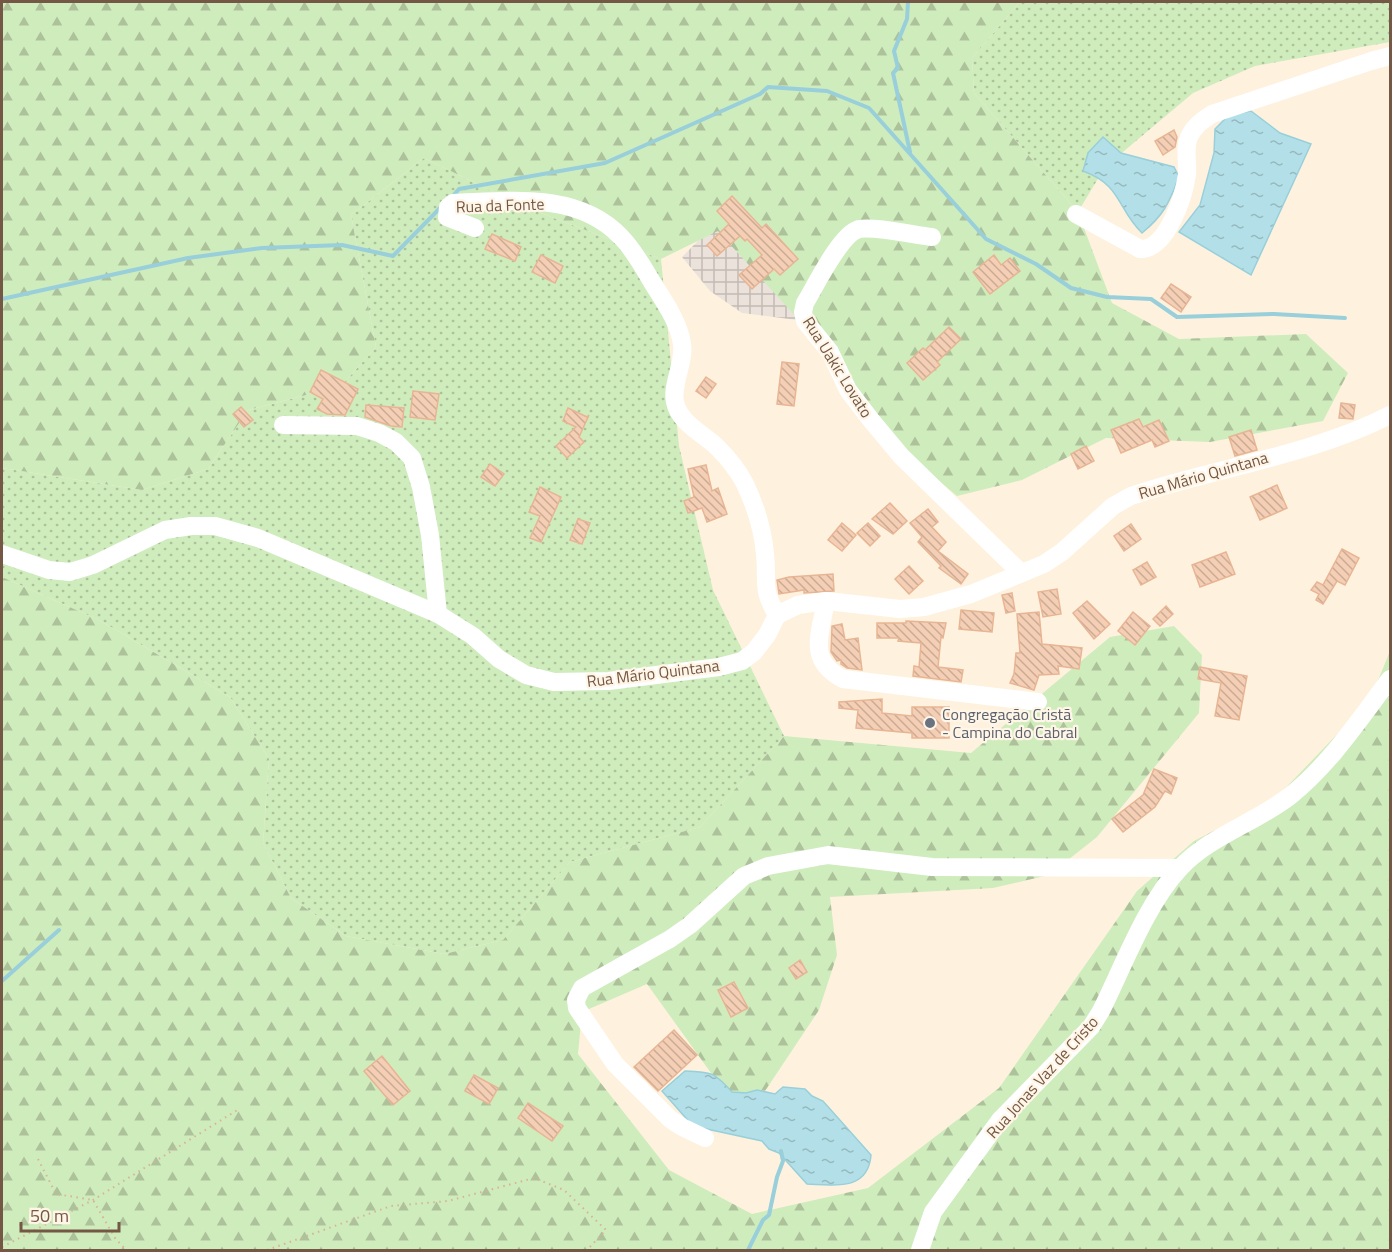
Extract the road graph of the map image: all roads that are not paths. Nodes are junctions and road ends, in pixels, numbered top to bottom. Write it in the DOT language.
graph roads {
  1 [pos="1390,56"];
  2 [pos="1076,214"];
  3 [pos="475,228"];
  4 [pos="932,237"];
  5 [pos="1390,415"];
  6 [pos="283,425"];
  7 [pos="2,554"];
  8 [pos="1021,573"];
  9 [pos="825,601"];
  10 [pos="438,614"];
  11 [pos="777,615"];
  12 [pos="1390,680"];
  13 [pos="1038,702"];
  14 [pos="1179,868"];
  15 [pos="705,1138"];
  16 [pos="920,1251"];
  1 -- 2 [label="street"];
  3 -- 11 [label="street, Rua da Fonte"];
  4 -- 8 [label="street, Rua Uakic Lovato"];
  5 -- 8 [label="street, Rua Mário Quintana"];
  6 -- 10 [label="street"];
  7 -- 10 [label="street, Rua Mário Quintana"];
  8 -- 9 [label="street, Rua Mário Quintana"];
  9 -- 11 [label="street, Rua Mário Quintana"];
  9 -- 13 [label="street"];
  10 -- 11 [label="street, Rua Mário Quintana"];
  12 -- 14 [label="street, Rua Jonas Vaz de Cristo"];
  14 -- 15 [label="street"];
  14 -- 16 [label="street, Rua Jonas Vaz de Cristo"];
}
